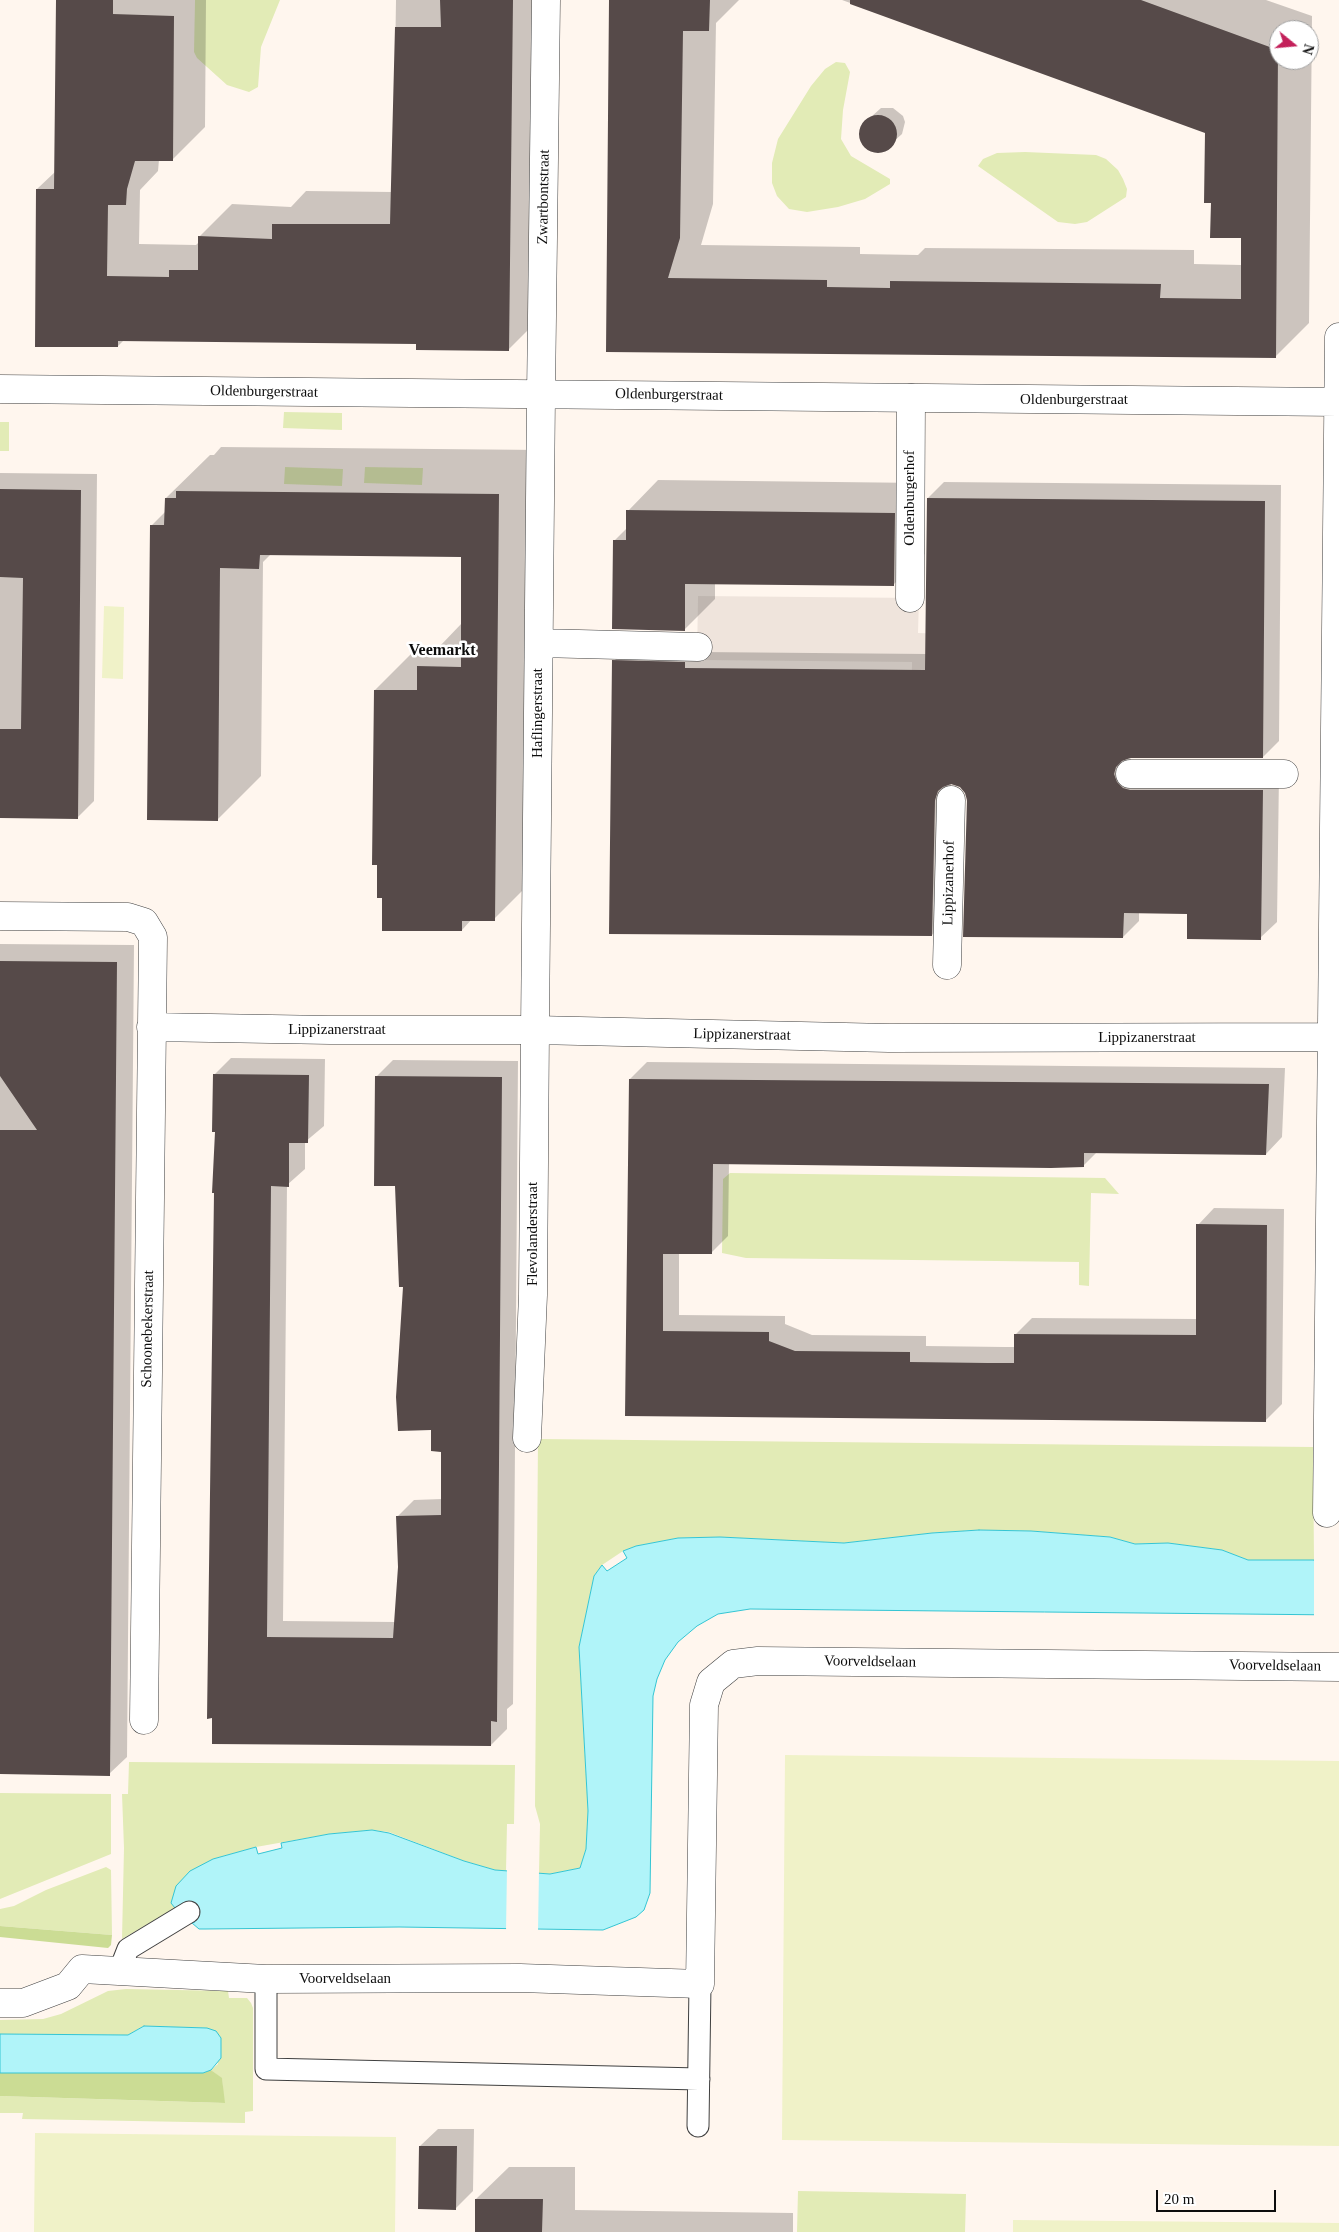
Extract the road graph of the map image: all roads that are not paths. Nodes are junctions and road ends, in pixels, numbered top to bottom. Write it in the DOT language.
graph roads {
  1 [pos="546,0"];
  2 [pos="1339,337"];
  3 [pos="0,389"];
  4 [pos="541,395"];
  5 [pos="911,398"];
  6 [pos="1338,402"];
  7 [pos="910,598"];
  8 [pos="539,644"];
  9 [pos="698,647"];
  10 [pos="1130,774"];
  11 [pos="1284,774"];
  12 [pos="951,800"];
  13 [pos="0,916"];
  14 [pos="947,965"];
  15 [pos="151,1027"];
  16 [pos="535,1030"];
  17 [pos="1334,1037"];
  18 [pos="527,1438"];
  19 [pos="1327,1513"];
  20 [pos="1339,1667"];
  21 [pos="144,1720"];
  22 [pos="189,1912"];
  23 [pos="118,1972"];
  24 [pos="266,1979"];
  25 [pos="700,1984"];
  26 [pos="0,2002"];
  27 [pos="699,2079"];
  28 [pos="698,2126"];
  1 -- 4 [label="street, Zwartbontstraat"];
  2 -- 6 [label="street"];
  3 -- 4 [label="street, Oldenburgerstraat"];
  4 -- 5 [label="street, Oldenburgerstraat"];
  4 -- 8 [label="street, Haflingerstraat"];
  5 -- 6 [label="street, Oldenburgerstraat"];
  5 -- 7 [label="street, Oldenburgerhof"];
  6 -- 17 [label="street"];
  8 -- 9 [label="street"];
  8 -- 16 [label="street, Haflingerstraat"];
  10 -- 11 [label="street"];
  12 -- 14 [label="street, Lippizanerhof"];
  13 -- 15 [label="street, Schoonebekerstraat"];
  15 -- 16 [label="street, Lippizanerstraat"];
  15 -- 21 [label="street, Schoonebekerstraat"];
  16 -- 17 [label="street, Lippizanerstraat"];
  16 -- 18 [label="street, Flevolanderstraat"];
  17 -- 19 [label="street"];
  20 -- 25 [label="street, Voorveldselaan"];
  22 -- 23 [label="lane"];
  23 -- 24 [label="street, Voorveldselaan"];
  23 -- 26 [label="street, Voorveldselaan"];
  24 -- 25 [label="street, Voorveldselaan"];
  24 -- 27 [label="lane"];
  25 -- 27 [label="lane, Voorveldselaan"];
  27 -- 28 [label="lane, Voorveldselaan"];
}
